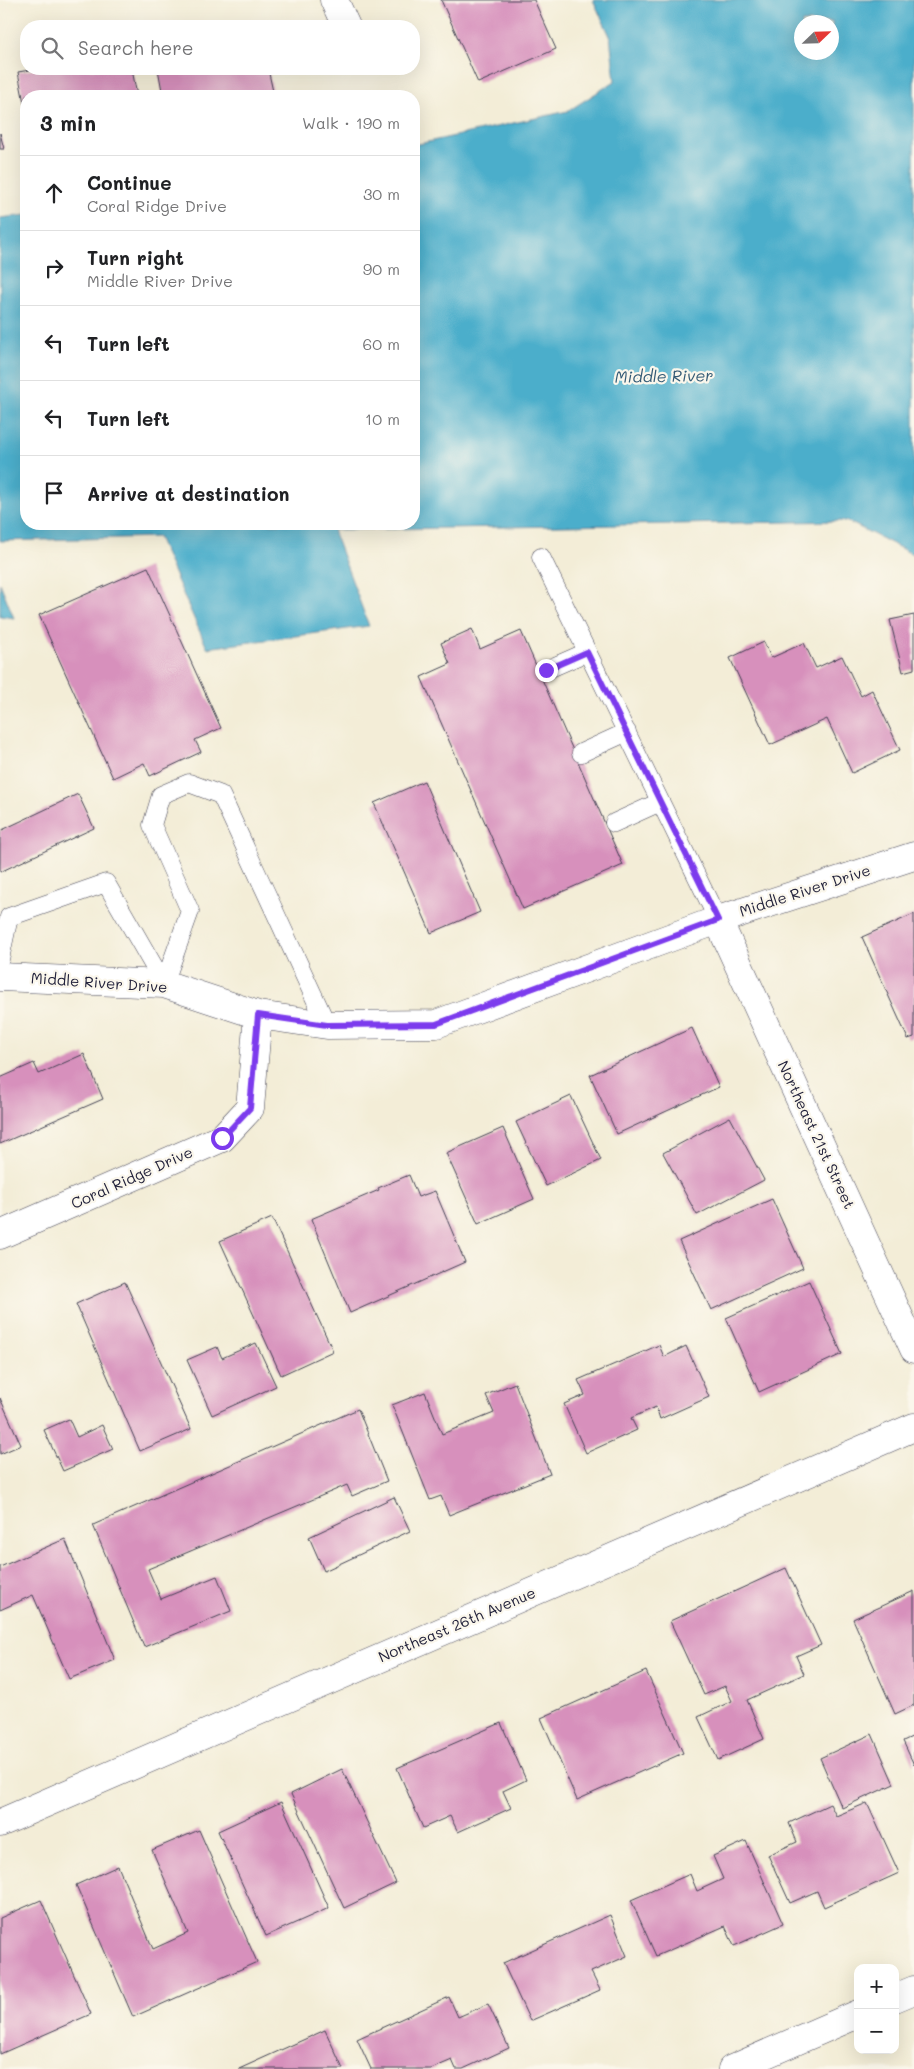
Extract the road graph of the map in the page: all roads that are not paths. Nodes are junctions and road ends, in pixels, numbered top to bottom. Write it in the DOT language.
graph roads {
  1 [pos="334,0"];
  2 [pos="343,20"];
  3 [pos="541,557"];
  4 [pos="587,652"];
  5 [pos="546,670"];
  6 [pos="627,732"];
  7 [pos="581,753"];
  8 [pos="660,802"];
  9 [pos="614,823"];
  10 [pos="914,856"];
  11 [pos="718,920"];
  12 [pos="0,959"];
  13 [pos="0,977"];
  14 [pos="164,984"];
  15 [pos="258,1015"];
  16 [pos="327,1025"];
  17 [pos="0,1235"];
  18 [pos="914,1349"];
  19 [pos="914,1427"];
  20 [pos="0,1823"];
  21 [pos="914,1990"];
  22 [pos="899,1996"];
  23 [pos="854,2016"];
  24 [pos="732,2069"];
  1 -- 2 [label="street"];
  3 -- 4 [label="lane"];
  4 -- 5 [label="lane"];
  4 -- 6 [label="lane"];
  6 -- 7 [label="lane"];
  6 -- 8 [label="lane"];
  8 -- 9 [label="lane"];
  8 -- 11 [label="lane"];
  10 -- 11 [label="street, Middle River Drive"];
  11 -- 16 [label="street, Middle River Drive"];
  11 -- 18 [label="street, Northeast 21st Street"];
  12 -- 14 [label="lane"];
  13 -- 14 [label="street, Middle River Drive"];
  14 -- 15 [label="street, Middle River Drive"];
  14 -- 16 [label="lane"];
  15 -- 16 [label="street, Middle River Drive"];
  15 -- 17 [label="street, Coral Ridge Drive"];
  19 -- 20 [label="street, Northeast 26th Avenue"];
  21 -- 22 [label="street"];
  23 -- 24 [label="street"];
}
